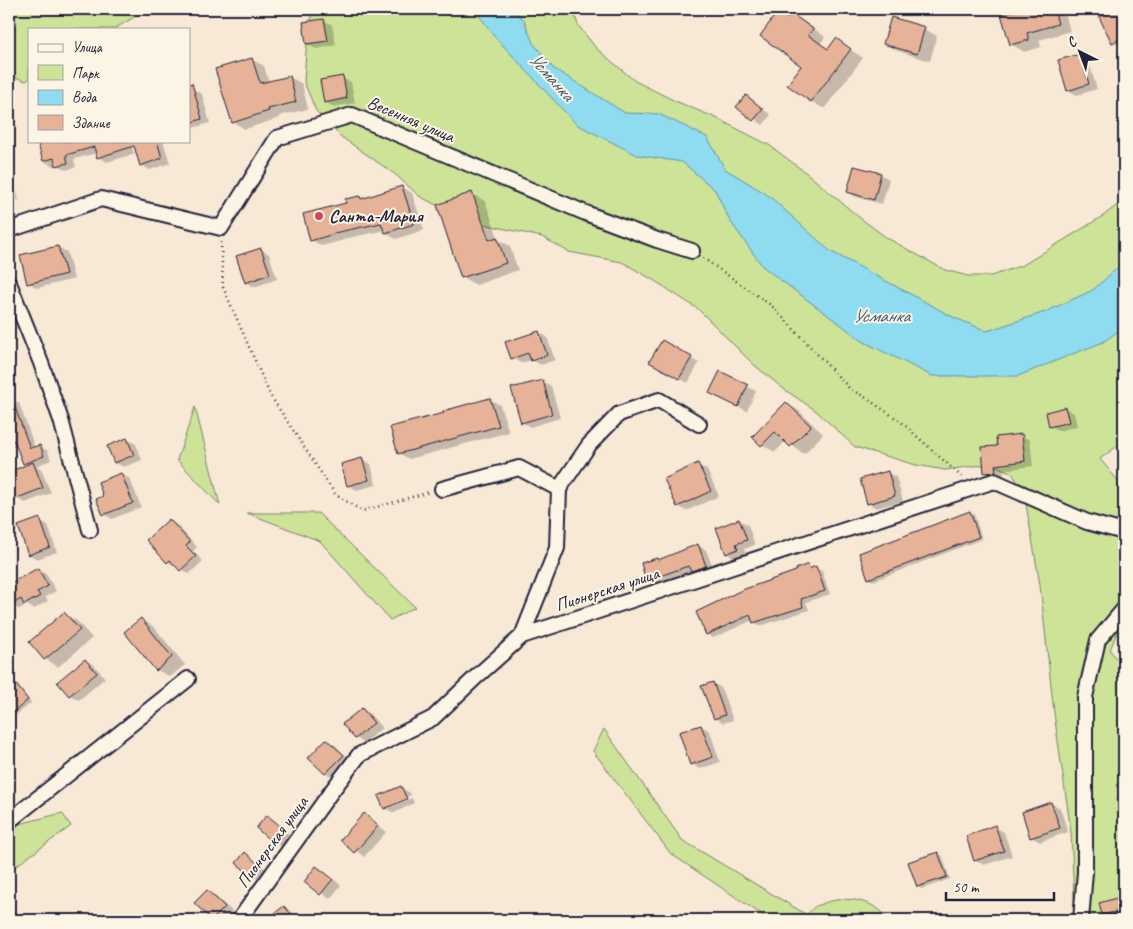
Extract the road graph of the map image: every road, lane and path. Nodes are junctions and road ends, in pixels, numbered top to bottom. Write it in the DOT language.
graph roads {
  1 [pos="221,228"];
  2 [pos="9,230"];
  3 [pos="692,251"];
  4 [pos="9,282"];
  5 [pos="699,424"];
  6 [pos="971,478"];
  7 [pos="442,489"];
  8 [pos="559,489"];
  9 [pos="90,530"];
  10 [pos="1124,532"];
  11 [pos="1124,609"];
  12 [pos="522,636"];
  13 [pos="188,679"];
  14 [pos="9,821"];
  15 [pos="240,920"];
  16 [pos="1081,920"];
  1 -- 2 [label="street"];
  1 -- 3 [label="street, Весенняя улица"];
  1 -- 7 [label="path"];
  3 -- 6 [label="path"];
  4 -- 9 [label="street"];
  5 -- 8 [label="street"];
  7 -- 8 [label="street"];
  8 -- 12 [label="street"];
  10 -- 12 [label="street, Пионерская улица"];
  11 -- 16 [label="street"];
  12 -- 15 [label="street, Пионерская улица"];
  13 -- 14 [label="street"];
}
